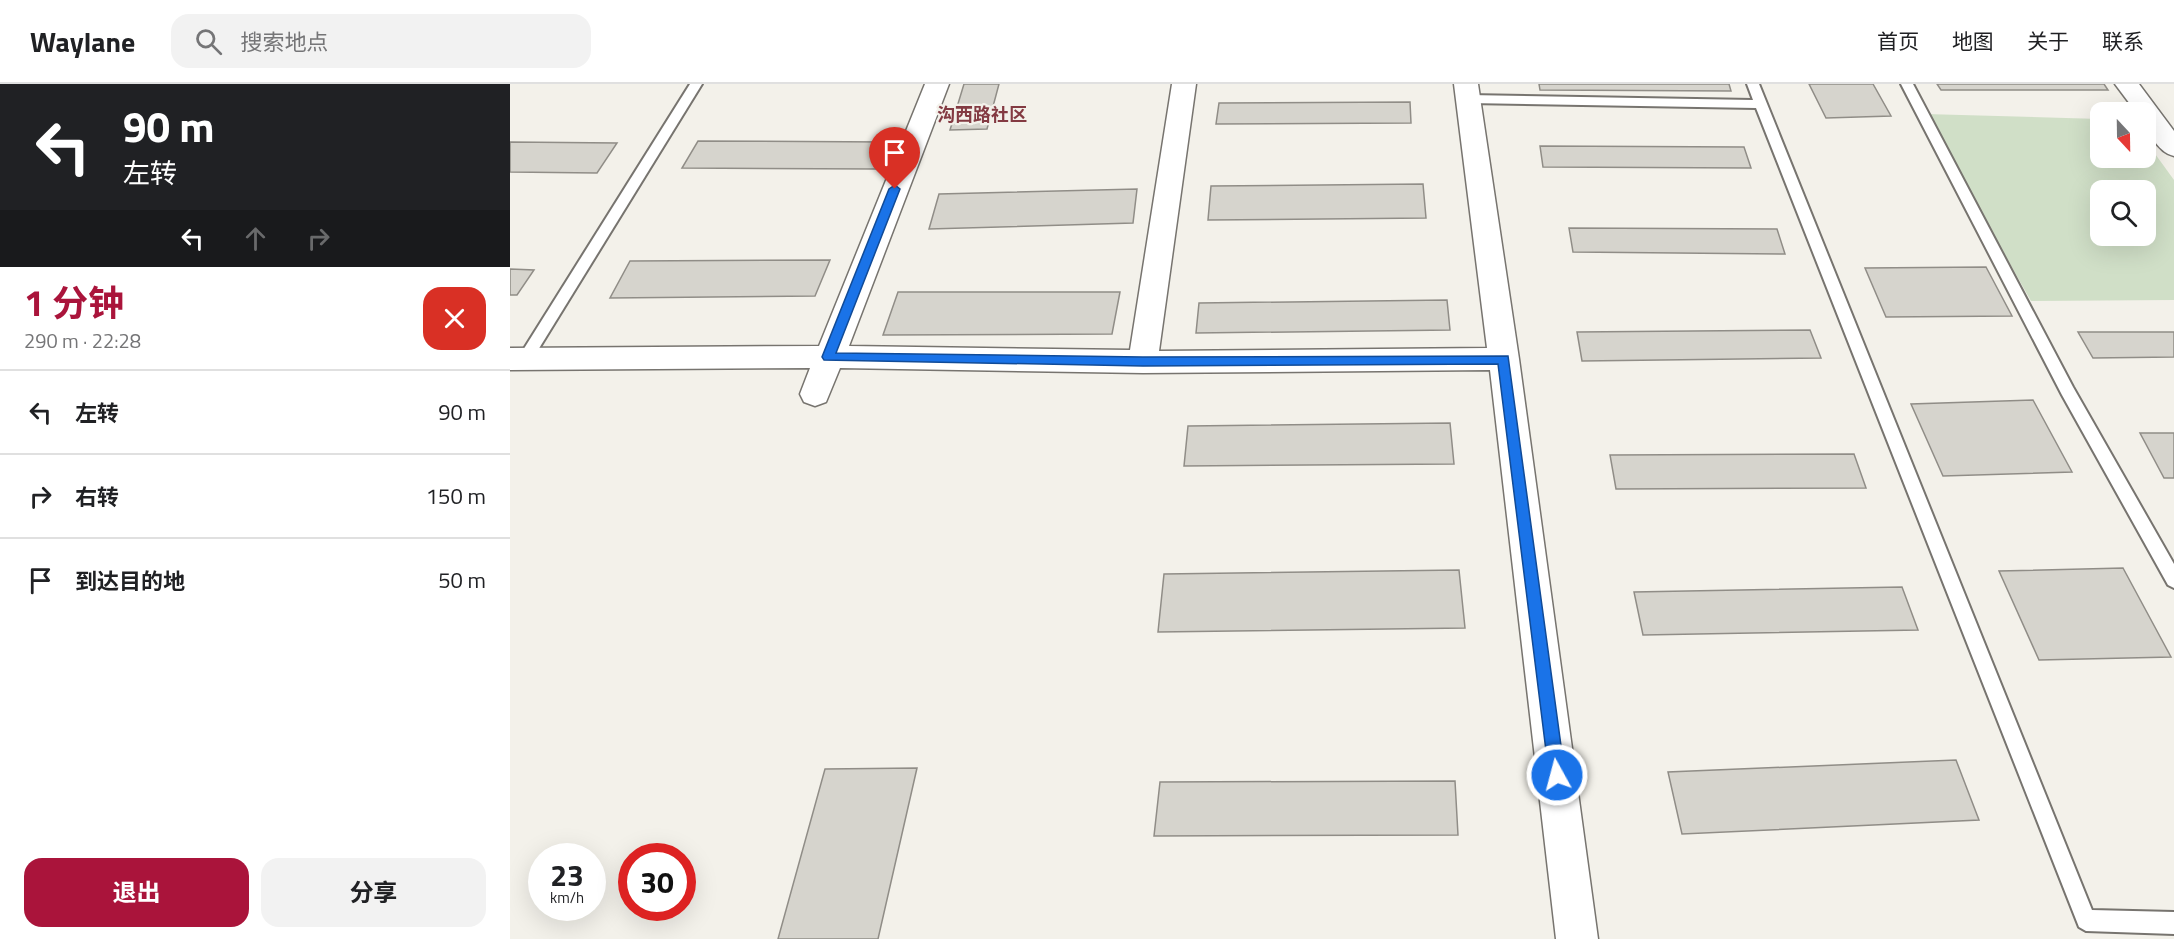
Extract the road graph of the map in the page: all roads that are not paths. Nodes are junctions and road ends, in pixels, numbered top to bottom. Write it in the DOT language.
graph roads {
  1 [pos="696,84"];
  2 [pos="937,84"];
  3 [pos="1184,84"];
  4 [pos="1753,84"];
  5 [pos="1907,84"];
  6 [pos="2127,84"];
  7 [pos="1467,92"];
  8 [pos="1761,104"];
  9 [pos="2174,148"];
  10 [pos="828,357"];
  11 [pos="518,359"];
  12 [pos="1504,359"];
  13 [pos="1143,362"];
  14 [pos="815,394"];
  15 [pos="2174,580"];
  16 [pos="2174,923"];
  17 [pos="1577,939"];
  1 -- 11 [label="lane"];
  2 -- 10 [label="street"];
  3 -- 13 [label="street"];
  4 -- 8 [label="lane"];
  5 -- 15 [label="lane"];
  6 -- 9 [label="street"];
  7 -- 8 [label="lane"];
  7 -- 12 [label="street"];
  8 -- 16 [label="lane"];
  10 -- 11 [label="street"];
  10 -- 13 [label="street"];
  10 -- 14 [label="street"];
  12 -- 13 [label="street"];
  12 -- 17 [label="street"];
}
